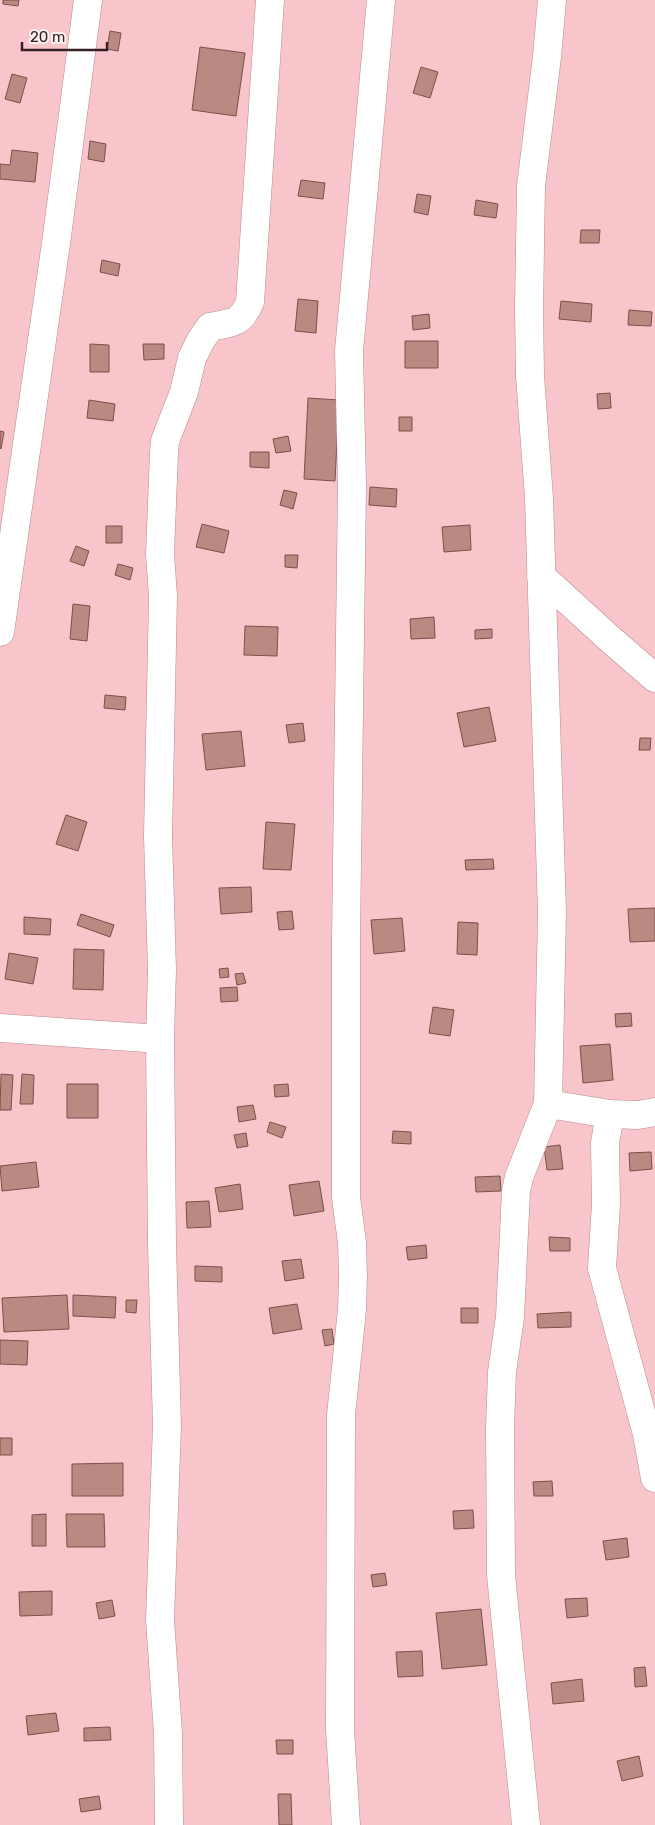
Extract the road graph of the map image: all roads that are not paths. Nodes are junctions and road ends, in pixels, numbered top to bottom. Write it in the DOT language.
graph roads {
  1 [pos="88,0"];
  2 [pos="270,0"];
  3 [pos="381,0"];
  4 [pos="552,0"];
  5 [pos="541,576"];
  6 [pos="0,632"];
  7 [pos="655,678"];
  8 [pos="0,1028"];
  9 [pos="160,1040"];
  10 [pos="548,1104"];
  11 [pos="655,1112"];
  12 [pos="610,1114"];
  13 [pos="655,1478"];
  14 [pos="169,1825"];
  15 [pos="346,1825"];
  16 [pos="526,1825"];
  1 -- 6 [label="street"];
  2 -- 9 [label="street"];
  3 -- 15 [label="street"];
  4 -- 5 [label="street"];
  5 -- 7 [label="street"];
  5 -- 10 [label="street"];
  8 -- 9 [label="street"];
  9 -- 14 [label="street"];
  10 -- 12 [label="street"];
  10 -- 16 [label="street"];
  11 -- 12 [label="street"];
  12 -- 13 [label="street"];
}
